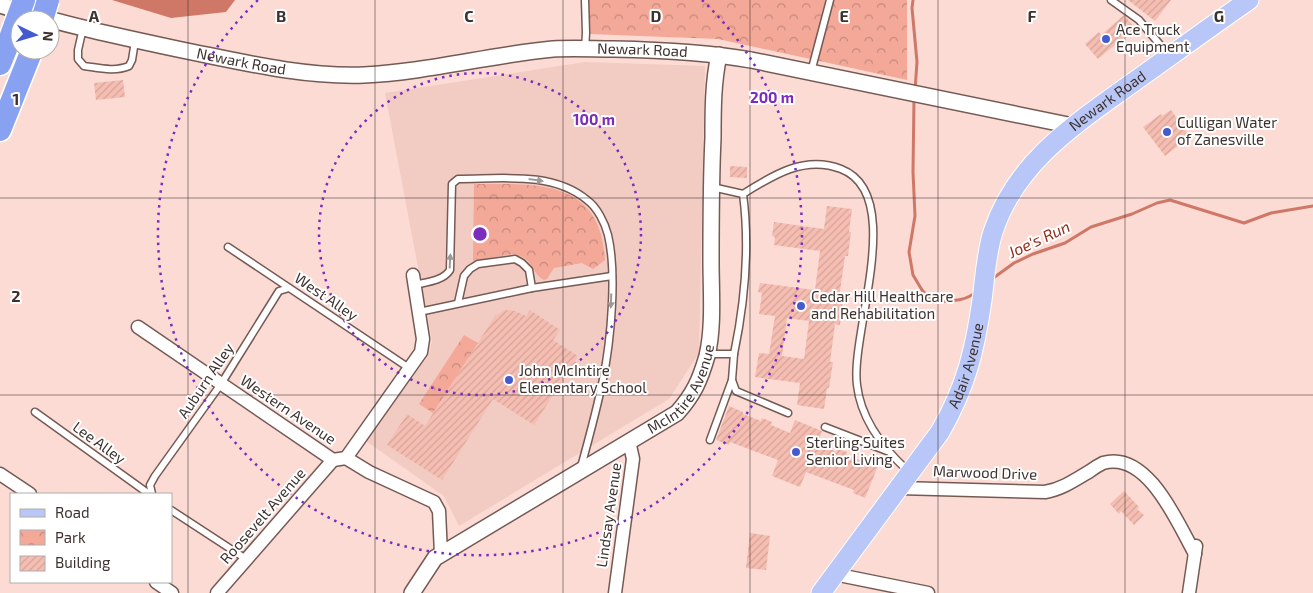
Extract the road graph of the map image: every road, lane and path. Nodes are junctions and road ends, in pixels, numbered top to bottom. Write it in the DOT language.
graph roads {
  1 [pos="24,0"];
  2 [pos="585,0"];
  3 [pos="830,0"];
  4 [pos="1111,0"];
  5 [pos="1248,0"];
  6 [pos="0,5"];
  7 [pos="83,28"];
  8 [pos="136,40"];
  9 [pos="585,49"];
  10 [pos="719,55"];
  11 [pos="1169,56"];
  12 [pos="3,57"];
  13 [pos="28,60"];
  14 [pos="812,72"];
  15 [pos="1074,126"];
  16 [pos="0,130"];
  17 [pos="711,187"];
  18 [pos="743,194"];
  19 [pos="228,247"];
  20 [pos="612,276"];
  21 [pos="414,280"];
  22 [pos="290,288"];
  23 [pos="532,288"];
  24 [pos="458,304"];
  25 [pos="419,312"];
  26 [pos="138,327"];
  27 [pos="707,354"];
  28 [pos="734,354"];
  29 [pos="409,368"];
  30 [pos="732,380"];
  31 [pos="221,384"];
  32 [pos="35,412"];
  33 [pos="788,413"];
  34 [pos="825,427"];
  35 [pos="710,440"];
  36 [pos="629,441"];
  37 [pos="887,451"];
  38 [pos="340,459"];
  39 [pos="580,472"];
  40 [pos="0,474"];
  41 [pos="904,480"];
  42 [pos="28,493"];
  43 [pos="149,493"];
  44 [pos="150,493"];
  45 [pos="172,511"];
  46 [pos="441,554"];
  47 [pos="246,559"];
  48 [pos="834,574"];
  49 [pos="157,583"];
  50 [pos="172,593"];
  51 [pos="217,593"];
  52 [pos="412,593"];
  53 [pos="615,593"];
  54 [pos="821,593"];
  55 [pos="928,593"];
  56 [pos="1189,593"];
  1 -- 12 [label="highway, bridge"];
  2 -- 9 [label="lane"];
  3 -- 14 [label="lane"];
  4 -- 11 [label="lane"];
  5 -- 11 [label="main road, Newark Road"];
  6 -- 7 [label="street, Newark Road"];
  7 -- 8 [label="street, Newark Road"];
  7 -- 8 [label="lane"];
  8 -- 9 [label="street, Newark Road"];
  9 -- 10 [label="street, Newark Road"];
  10 -- 14 [label="street, Newark Road"];
  10 -- 17 [label="street, McIntire Avenue"];
  11 -- 15 [label="main road, Newark Road"];
  13 -- 16 [label="highway"];
  14 -- 15 [label="street, Newark Road"];
  15 -- 41 [label="main road, Adair Avenue"];
  17 -- 18 [label="lane"];
  17 -- 27 [label="street, McIntire Avenue"];
  18 -- 28 [label="lane"];
  18 -- 37 [label="lane"];
  19 -- 22 [label="lane, West Alley"];
  21 -- 20 [label="lane, one-way"];
  20 -- 23 [label="lane"];
  20 -- 39 [label="lane, one-way"];
  21 -- 25 [label="street, Roosevelt Avenue"];
  22 -- 29 [label="lane, West Alley"];
  22 -- 31 [label="lane, Auburn Alley"];
  23 -- 24 [label="lane"];
  23 -- 24 [label="lane"];
  24 -- 25 [label="lane"];
  25 -- 29 [label="street, Roosevelt Avenue"];
  26 -- 31 [label="street, Western Avenue"];
  27 -- 28 [label="lane"];
  27 -- 36 [label="street, McIntire Avenue"];
  28 -- 30 [label="lane"];
  29 -- 38 [label="street, Roosevelt Avenue"];
  30 -- 33 [label="lane"];
  30 -- 35 [label="lane"];
  31 -- 38 [label="street, Western Avenue"];
  31 -- 44 [label="lane, Auburn Alley"];
  32 -- 43 [label="lane, Lee Alley"];
  34 -- 37 [label="lane"];
  36 -- 39 [label="street, McIntire Avenue"];
  36 -- 53 [label="street, Lindsay Avenue"];
  37 -- 41 [label="lane"];
  38 -- 46 [label="street, Western Avenue"];
  38 -- 47 [label="street, Roosevelt Avenue"];
  39 -- 46 [label="street, McIntire Avenue"];
  40 -- 42 [label="street"];
  41 -- 48 [label="main road, Adair Avenue"];
  41 -- 56 [label="street, Marwood Drive"];
  45 -- 47 [label="lane"];
  46 -- 52 [label="street, McIntire Avenue"];
  47 -- 51 [label="street, Roosevelt Avenue"];
  48 -- 54 [label="main road, Adair Avenue"];
  48 -- 55 [label="street"];
  49 -- 50 [label="street"];
}
